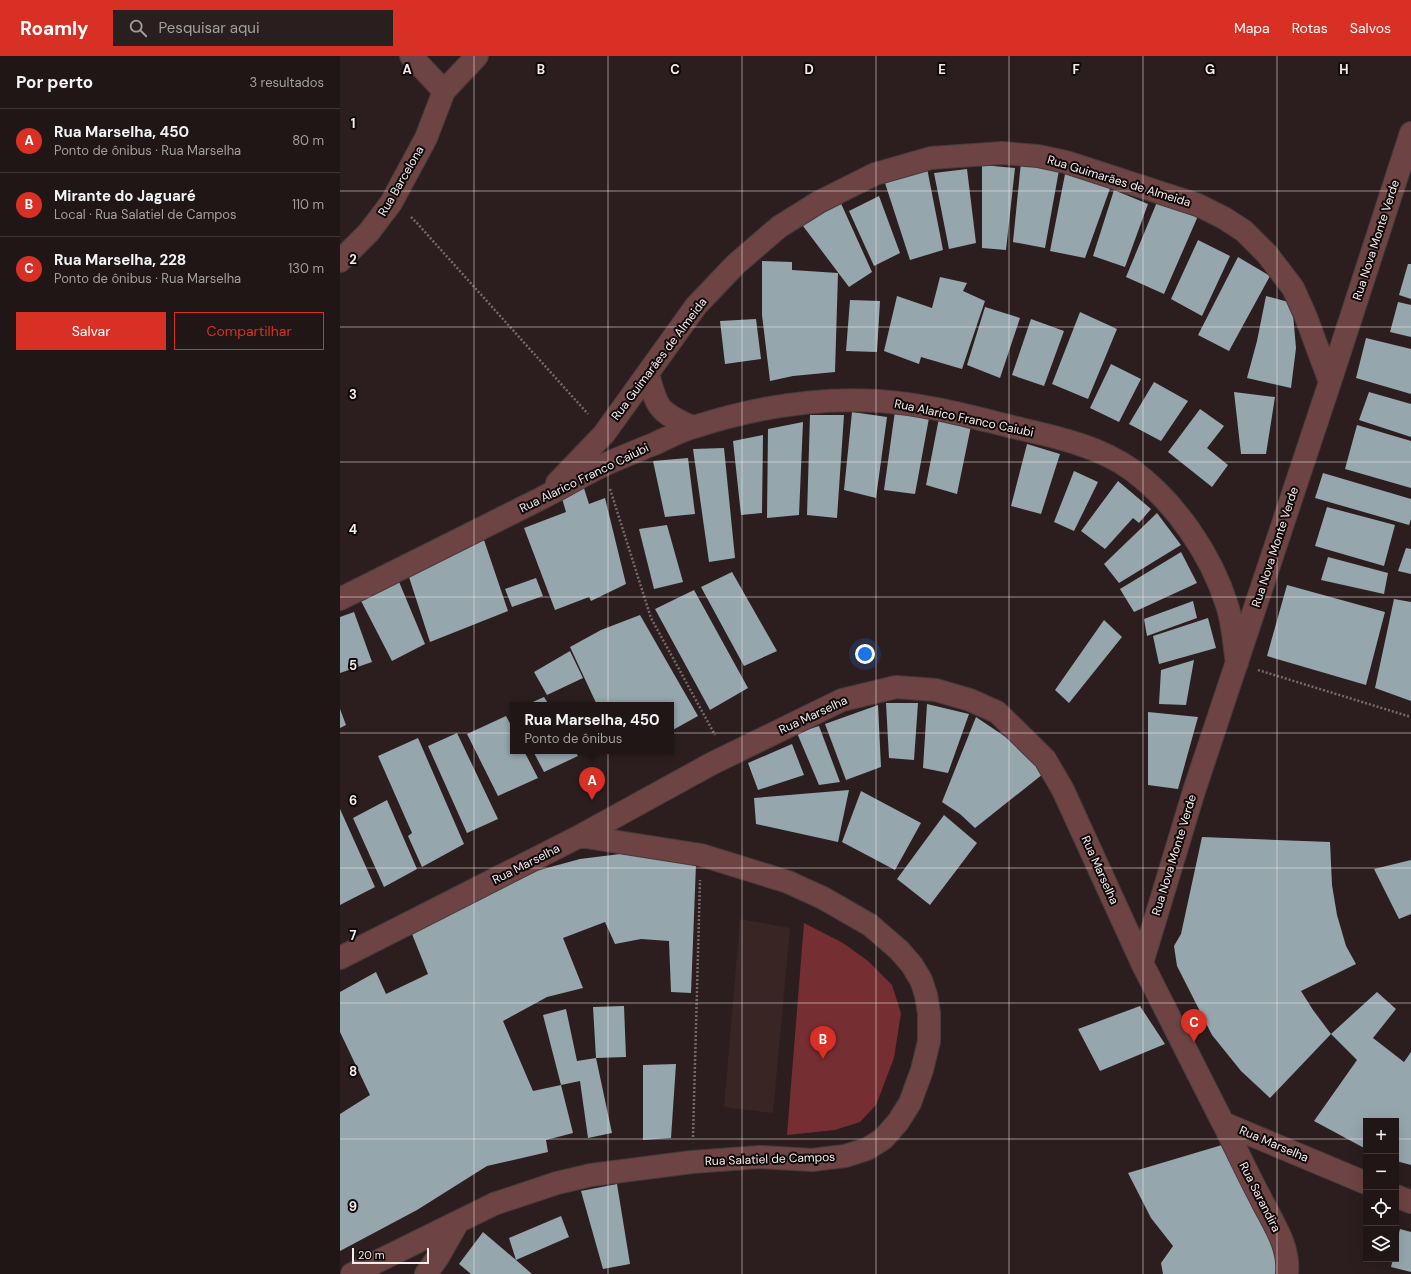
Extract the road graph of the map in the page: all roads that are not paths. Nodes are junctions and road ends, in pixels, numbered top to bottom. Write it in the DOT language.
graph roads {
  1 [pos="411,56"];
  2 [pos="477,56"];
  3 [pos="444,91"];
  4 [pos="1411,133"];
  5 [pos="340,261"];
  6 [pos="648,374"];
  7 [pos="1330,382"];
  8 [pos="692,427"];
  9 [pos="544,497"];
  10 [pos="340,599"];
  11 [pos="1237,663"];
  12 [pos="580,836"];
  13 [pos="340,958"];
  14 [pos="1142,963"];
  15 [pos="1224,1123"];
  16 [pos="1363,1182"];
  17 [pos="1399,1197"];
  18 [pos="1411,1202"];
  19 [pos="458,1222"];
  20 [pos="352,1274"];
  21 [pos="426,1274"];
  22 [pos="1287,1274"];
  1 -- 3 [label="street"];
  2 -- 3 [label="street"];
  3 -- 5 [label="street, Rua Barcelona"];
  4 -- 7 [label="street, Rua Nova Monte Verde"];
  6 -- 7 [label="street, Rua Guimarães de Almeida"];
  6 -- 8 [label="street"];
  6 -- 9 [label="street, Rua Guimarães de Almeida"];
  7 -- 11 [label="street, Rua Nova Monte Verde"];
  8 -- 9 [label="street, Rua Alarico Franco Caiubi"];
  8 -- 11 [label="street, Rua Alarico Franco Caiubi"];
  9 -- 10 [label="street, Rua Alarico Franco Caiubi"];
  11 -- 14 [label="street, Rua Nova Monte Verde"];
  12 -- 13 [label="street, Rua Marselha"];
  12 -- 14 [label="street, Rua Marselha"];
  12 -- 19 [label="street, Rua Salatiel de Campos"];
  14 -- 15 [label="street, Rua Marselha"];
  15 -- 16 [label="street, Rua Marselha"];
  15 -- 22 [label="street, Rua Sarandira"];
  17 -- 18 [label="street"];
  19 -- 20 [label="street, Rua Salatiel de Campos"];
  19 -- 21 [label="street"];
}
